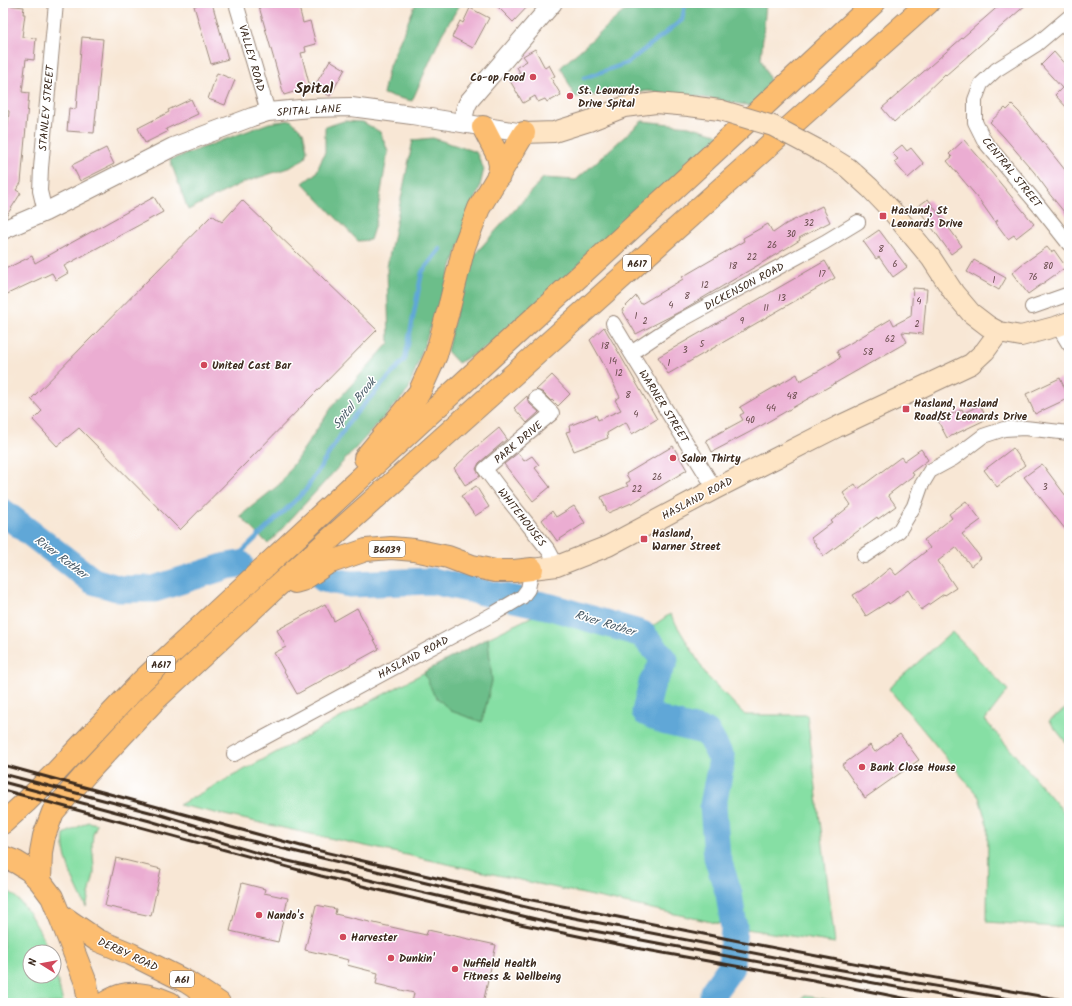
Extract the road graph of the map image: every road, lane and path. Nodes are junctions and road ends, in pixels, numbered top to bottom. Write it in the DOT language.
graph roads {
  1 [pos="56,3"];
  2 [pos="236,3"];
  3 [pos="553,3"];
  4 [pos="874,3"];
  5 [pos="928,3"];
  6 [pos="1069,17"];
  7 [pos="268,112"];
  8 [pos="473,125"];
  9 [pos="524,133"];
  10 [pos="499,176"];
  11 [pos="45,212"];
  12 [pos="858,222"];
  13 [pos="3,230"];
  14 [pos="1069,244"];
  15 [pos="1069,294"];
  16 [pos="1032,307"];
  17 [pos="613,323"];
  18 [pos="1063,324"];
  19 [pos="999,332"];
  20 [pos="1069,344"];
  21 [pos="631,353"];
  22 [pos="536,398"];
  23 [pos="1069,433"];
  24 [pos="485,469"];
  25 [pos="715,489"];
  26 [pos="302,533"];
  27 [pos="864,556"];
  28 [pos="557,566"];
  29 [pos="530,579"];
  30 [pos="273,590"];
  31 [pos="234,754"];
  32 [pos="3,823"];
  33 [pos="3,857"];
  34 [pos="40,881"];
  35 [pos="60,914"];
  36 [pos="89,1003"];
  37 [pos="105,1003"];
  38 [pos="170,1003"];
  39 [pos="219,1003"];
  1 -- 11 [label="street, STANLEY STREET"];
  2 -- 7 [label="street, VALLEY ROAD"];
  3 -- 8 [label="street"];
  4 -- 26 [label="highway, A617"];
  5 -- 30 [label="highway, A617"];
  6 -- 14 [label="street, CENTRAL STREET"];
  7 -- 8 [label="street, SPITAL LANE"];
  7 -- 11 [label="street, SPITAL LANE"];
  8 -- 9 [label="street, SPITAL LANE"];
  8 -- 10 [label="highway"];
  9 -- 10 [label="highway"];
  9 -- 19 [label="main road, bridge"];
  10 -- 26 [label="highway"];
  11 -- 13 [label="street, SPITAL LANE"];
  12 -- 21 [label="street, DICKENSON ROAD"];
  15 -- 16 [label="street"];
  17 -- 21 [label="street, WARNER STREET"];
  18 -- 19 [label="main road"];
  18 -- 20 [label="street"];
  19 -- 25 [label="main road, HASLAND ROAD / B6039"];
  21 -- 25 [label="street, WARNER STREET"];
  22 -- 24 [label="street, PARK DRIVE"];
  23 -- 27 [label="street"];
  24 -- 28 [label="street, WHITEHOUSES"];
  25 -- 28 [label="main road, HASLAND ROAD / B6039"];
  26 -- 32 [label="highway, A617"];
  28 -- 29 [label="main road, HASLAND ROAD / B6039"];
  29 -- 30 [label="highway, B6039"];
  29 -- 31 [label="street, HASLAND ROAD"];
  30 -- 34 [label="highway, A617"];
  33 -- 34 [label="highway"];
  34 -- 35 [label="highway"];
  35 -- 36 [label="highway"];
  35 -- 39 [label="highway, DERBY ROAD / A61"];
  37 -- 38 [label="highway, A61"];
}
